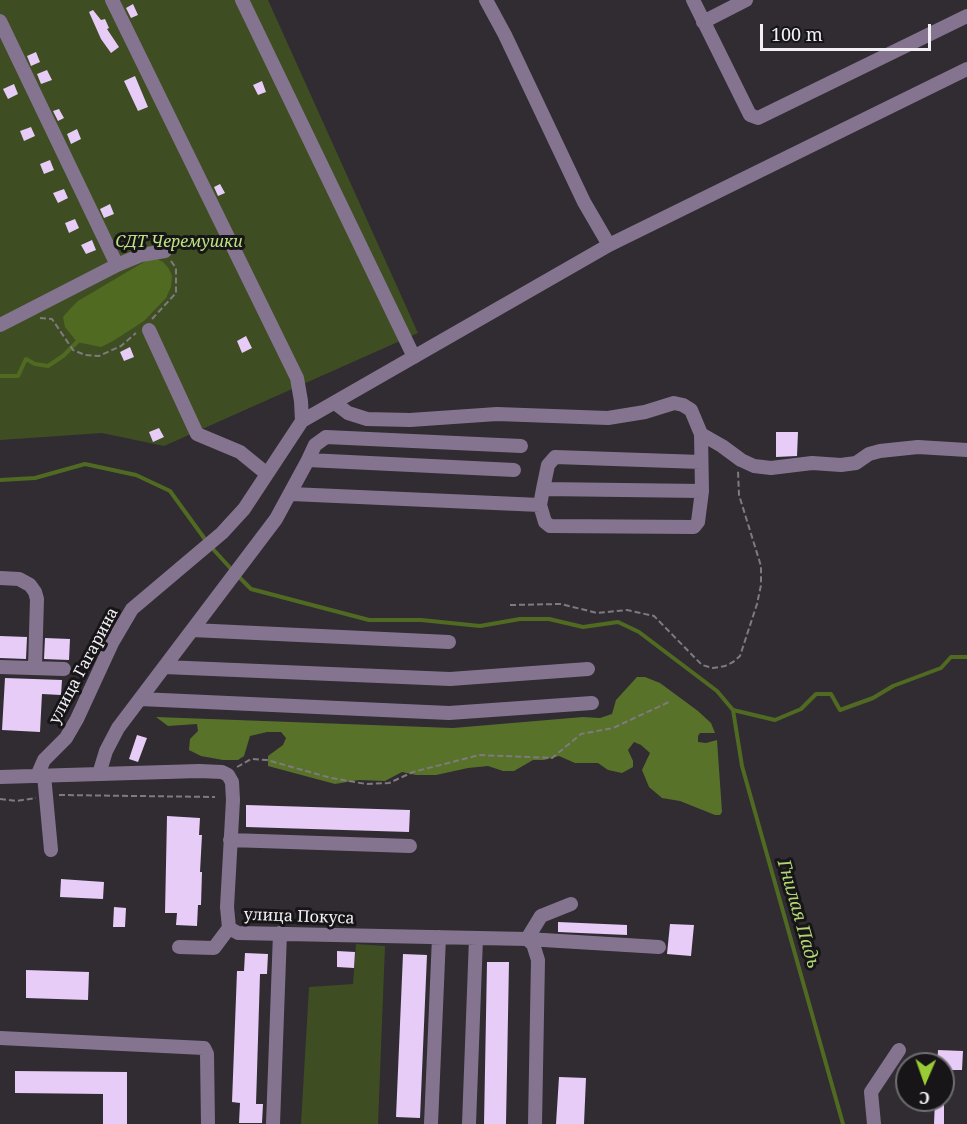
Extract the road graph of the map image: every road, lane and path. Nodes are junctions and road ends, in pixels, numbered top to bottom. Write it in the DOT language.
graph roads {
  1 [pos="112,0"];
  2 [pos="242,0"];
  3 [pos="486,0"];
  4 [pos="693,0"];
  5 [pos="746,0"];
  6 [pos="967,16"];
  7 [pos="0,21"];
  8 [pos="704,22"];
  9 [pos="967,69"];
  10 [pos="609,245"];
  11 [pos="165,251"];
  12 [pos="117,265"];
  13 [pos="17,317"];
  14 [pos="1,321"];
  15 [pos="147,328"];
  16 [pos="414,357"];
  17 [pos="335,403"];
  18 [pos="302,421"];
  19 [pos="701,434"];
  20 [pos="521,446"];
  21 [pos="967,450"];
  22 [pos="308,460"];
  23 [pos="741,460"];
  24 [pos="701,462"];
  25 [pos="514,470"];
  26 [pos="267,474"];
  27 [pos="543,489"];
  28 [pos="702,491"];
  29 [pos="291,494"];
  30 [pos="540,505"];
  31 [pos="0,578"];
  32 [pos="510,605"];
  33 [pos="192,630"];
  34 [pos="449,642"];
  35 [pos="0,667"];
  36 [pos="35,667"];
  37 [pos="164,667"];
  38 [pos="64,669"];
  39 [pos="588,669"];
  40 [pos="140,699"];
  41 [pos="671,701"];
  42 [pos="592,703"];
  43 [pos="99,774"];
  44 [pos="41,776"];
  45 [pos="228,776"];
  46 [pos="0,777"];
  47 [pos="46,796"];
  48 [pos="215,797"];
  49 [pos="0,799"];
  50 [pos="230,840"];
  51 [pos="410,846"];
  52 [pos="51,850"];
  53 [pos="571,904"];
  54 [pos="229,928"];
  55 [pos="280,933"];
  56 [pos="439,937"];
  57 [pos="476,938"];
  58 [pos="527,939"];
  59 [pos="179,947"];
  60 [pos="659,947"];
  61 [pos="0,1038"];
  62 [pos="898,1050"];
  63 [pos="208,1124"];
  64 [pos="273,1124"];
  65 [pos="431,1124"];
  66 [pos="469,1124"];
  67 [pos="535,1124"];
  68 [pos="874,1124"];
  1 -- 18 [label="street"];
  2 -- 16 [label="street"];
  3 -- 10 [label="street"];
  4 -- 8 [label="street"];
  5 -- 8 [label="street"];
  6 -- 8 [label="street"];
  7 -- 12 [label="street"];
  9 -- 10 [label="street"];
  10 -- 16 [label="street"];
  11 -- 12 [label="street"];
  11 -- 15 [label="path"];
  12 -- 13 [label="street"];
  13 -- 14 [label="street"];
  13 -- 15 [label="path"];
  15 -- 26 [label="street"];
  16 -- 17 [label="street"];
  17 -- 18 [label="street"];
  17 -- 19 [label="street"];
  18 -- 26 [label="street, улица Гагарина"];
  19 -- 23 [label="street"];
  19 -- 24 [label="street"];
  20 -- 22 [label="street"];
  21 -- 23 [label="street"];
  22 -- 25 [label="street"];
  22 -- 29 [label="street"];
  23 -- 32 [label="path"];
  24 -- 27 [label="street"];
  24 -- 28 [label="street"];
  26 -- 44 [label="street, улица Гагарина"];
  27 -- 28 [label="street"];
  27 -- 30 [label="street"];
  28 -- 30 [label="street"];
  29 -- 30 [label="street"];
  29 -- 33 [label="street"];
  31 -- 36 [label="street"];
  33 -- 34 [label="street"];
  33 -- 37 [label="street"];
  35 -- 36 [label="street"];
  36 -- 38 [label="street"];
  37 -- 39 [label="street"];
  37 -- 40 [label="street"];
  40 -- 42 [label="street"];
  40 -- 43 [label="street"];
  41 -- 45 [label="path"];
  43 -- 44 [label="street"];
  43 -- 45 [label="street"];
  44 -- 46 [label="street"];
  44 -- 47 [label="street"];
  45 -- 50 [label="street, улица Покуса"];
  47 -- 48 [label="path"];
  47 -- 49 [label="path"];
  47 -- 52 [label="street"];
  50 -- 51 [label="street"];
  50 -- 54 [label="street, улица Покуса"];
  53 -- 58 [label="street"];
  54 -- 55 [label="street, улица Покуса"];
  54 -- 59 [label="street"];
  55 -- 56 [label="street, улица Покуса"];
  55 -- 64 [label="street"];
  56 -- 57 [label="street, улица Покуса"];
  56 -- 65 [label="street"];
  57 -- 58 [label="street, улица Покуса"];
  57 -- 66 [label="street"];
  58 -- 60 [label="street, улица Покуса"];
  58 -- 67 [label="street"];
  61 -- 63 [label="street"];
  62 -- 68 [label="street"];
}
